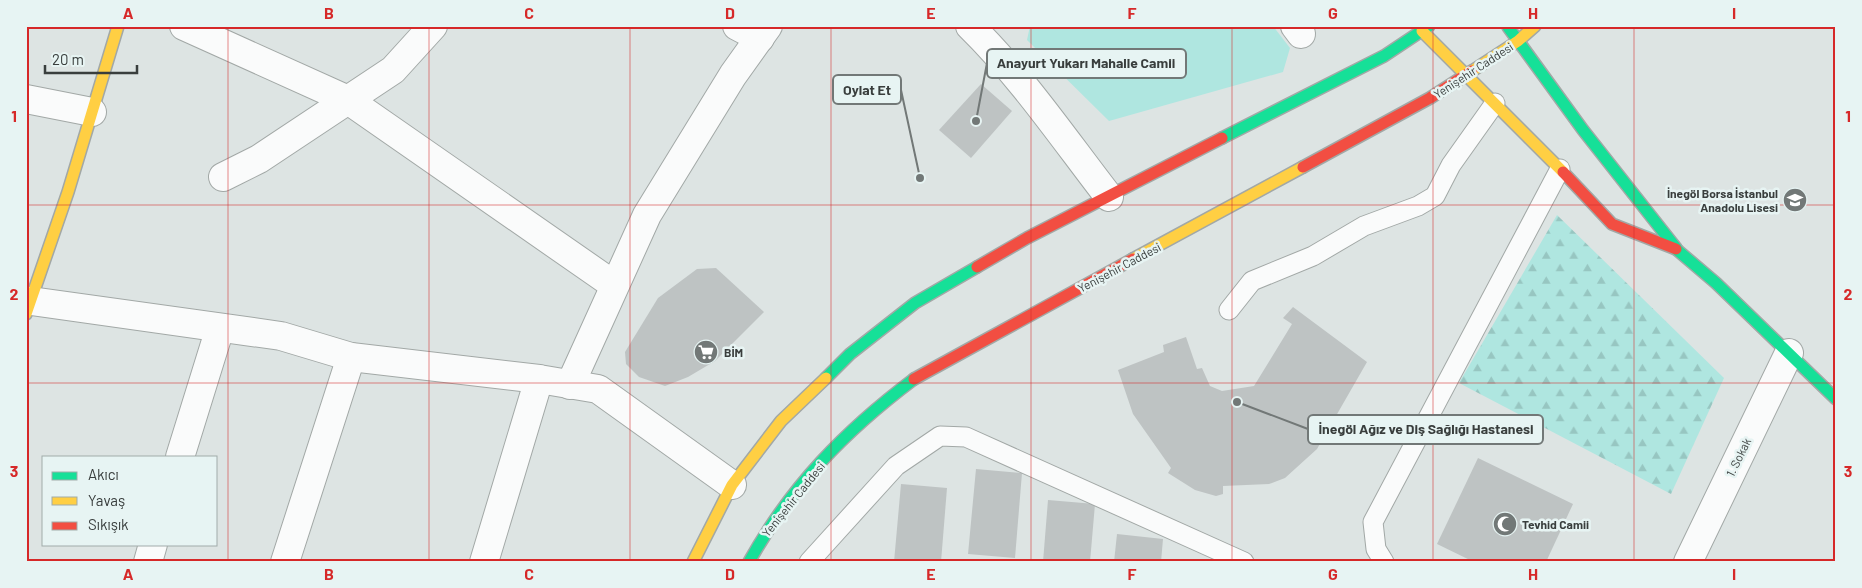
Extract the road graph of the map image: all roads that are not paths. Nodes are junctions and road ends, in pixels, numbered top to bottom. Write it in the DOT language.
graph roads {
  1 [pos="118,26"];
  2 [pos="184,26"];
  3 [pos="433,26"];
  4 [pos="1508,26"];
  5 [pos="1535,26"];
  6 [pos="980,29"];
  7 [pos="1425,29"];
  8 [pos="755,30"];
  9 [pos="1518,41"];
  10 [pos="1466,74"];
  11 [pos="26,99"];
  12 [pos="348,100"];
  13 [pos="1495,103"];
  14 [pos="92,112"];
  15 [pos="1560,169"];
  16 [pos="223,177"];
  17 [pos="1109,197"];
  18 [pos="1676,249"];
  19 [pos="614,285"];
  20 [pos="28,308"];
  21 [pos="1229,310"];
  22 [pos="220,328"];
  23 [pos="1789,353"];
  24 [pos="351,356"];
  25 [pos="539,379"];
  26 [pos="570,385"];
  27 [pos="1836,400"];
  28 [pos="180,456"];
  29 [pos="732,485"];
  30 [pos="152,546"];
  31 [pos="148,562"];
  32 [pos="285,562"];
  33 [pos="484,562"];
  34 [pos="693,562"];
  35 [pos="749,562"];
  36 [pos="809,562"];
  37 [pos="1244,562"];
  38 [pos="1384,562"];
  39 [pos="1688,562"];
  1 -- 14 [label="main road"];
  2 -- 12 [label="street"];
  3 -- 12 [label="street"];
  4 -- 9 [label="main road"];
  5 -- 9 [label="main road, Yenişehir Caddesi"];
  6 -- 17 [label="street"];
  7 -- 10 [label="main road"];
  7 -- 17 [label="main road"];
  8 -- 19 [label="street"];
  9 -- 10 [label="main road, Yenişehir Caddesi"];
  9 -- 18 [label="main road"];
  10 -- 13 [label="main road"];
  10 -- 35 [label="main road, Yenişehir Caddesi"];
  11 -- 14 [label="street"];
  12 -- 16 [label="street"];
  12 -- 19 [label="street"];
  13 -- 15 [label="main road"];
  13 -- 21 [label="lane"];
  14 -- 20 [label="main road"];
  15 -- 18 [label="main road"];
  15 -- 38 [label="lane"];
  17 -- 29 [label="main road"];
  18 -- 23 [label="main road"];
  19 -- 26 [label="street"];
  20 -- 22 [label="street"];
  22 -- 24 [label="street"];
  22 -- 28 [label="street"];
  23 -- 27 [label="main road"];
  23 -- 39 [label="street, 1. Sokak"];
  24 -- 25 [label="street"];
  24 -- 32 [label="street"];
  25 -- 26 [label="street"];
  25 -- 33 [label="street"];
  26 -- 29 [label="street"];
  29 -- 34 [label="main road"];
  30 -- 31 [label="street"];
  36 -- 37 [label="lane"];
}
